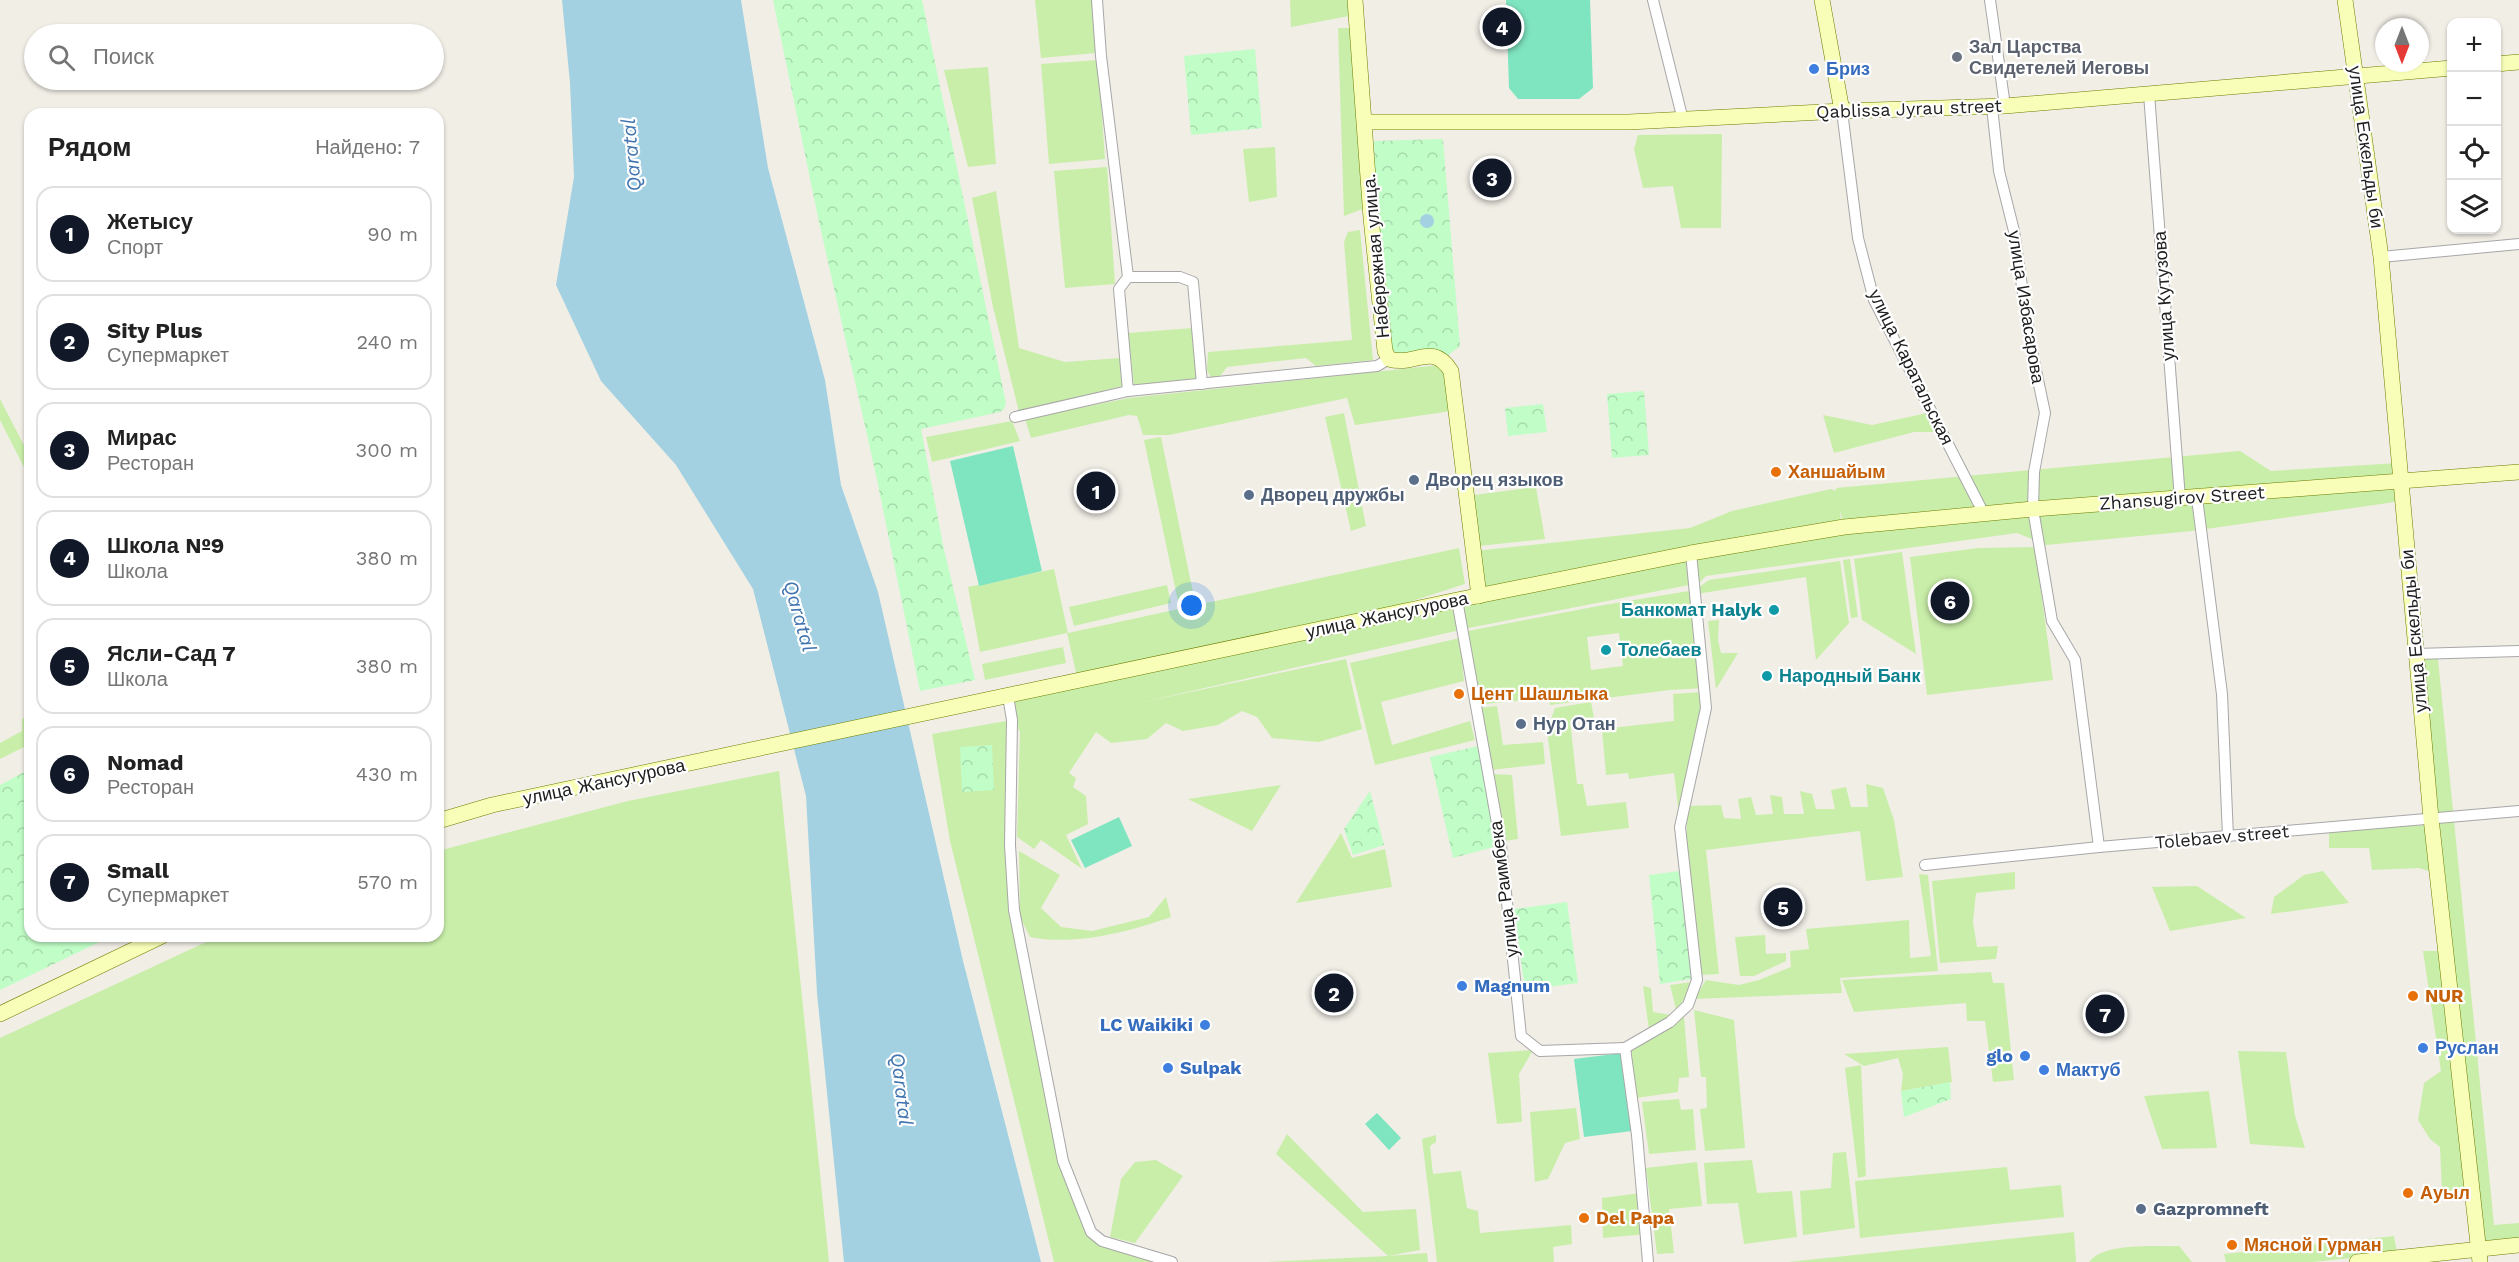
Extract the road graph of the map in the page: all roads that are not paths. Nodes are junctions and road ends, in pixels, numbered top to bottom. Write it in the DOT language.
graph roads {
  1 [pos="1097,0"];
  2 [pos="1355,0"];
  3 [pos="1653,0"];
  4 [pos="1822,0"];
  5 [pos="1990,0"];
  6 [pos="2345,0"];
  7 [pos="2519,62"];
  8 [pos="2501,64"];
  9 [pos="2447,68"];
  10 [pos="2356,76"];
  11 [pos="2149,94"];
  12 [pos="1998,107"];
  13 [pos="1842,111"];
  14 [pos="1683,120"];
  15 [pos="1365,122"];
  16 [pos="2519,244"];
  17 [pos="2381,257"];
  18 [pos="1128,277"];
  19 [pos="1389,358"];
  20 [pos="1202,384"];
  21 [pos="1128,391"];
  22 [pos="1016,417"];
  23 [pos="2519,472"];
  24 [pos="2400,479"];
  25 [pos="2197,498"];
  26 [pos="2180,499"];
  27 [pos="2033,509"];
  28 [pos="1984,514"];
  29 [pos="1844,527"];
  30 [pos="1691,553"];
  31 [pos="1479,596"];
  32 [pos="1457,600"];
  33 [pos="2519,651"];
  34 [pos="2416,654"];
  35 [pos="1008,696"];
  36 [pos="2519,811"];
  37 [pos="2431,818"];
  38 [pos="444,819"];
  39 [pos="2228,837"];
  40 [pos="2099,847"];
  41 [pos="1925,866"];
  42 [pos="150,942"];
  43 [pos="0,1014"];
  44 [pos="1625,1048"];
  45 [pos="2519,1245"];
  46 [pos="2480,1256"];
  47 [pos="1172,1262"];
  48 [pos="1648,1262"];
  49 [pos="2357,1262"];
  1 -- 18 [label="street"];
  2 -- 15 [label="street, Набережная улица."];
  3 -- 14 [label="street"];
  4 -- 13 [label="street, улица Каратальская"];
  5 -- 12 [label="street, улица Избасарова"];
  6 -- 10 [label="street, улица Ескельды би"];
  7 -- 8 [label="street"];
  9 -- 10 [label="street, Qablissa Jyrau street"];
  10 -- 11 [label="street, Qablissa Jyrau street"];
  10 -- 17 [label="street, улица Ескельды би"];
  11 -- 12 [label="street, Qablissa Jyrau street"];
  11 -- 26 [label="street, улица Кутузова"];
  12 -- 13 [label="street, Qablissa Jyrau street"];
  12 -- 27 [label="street, улица Избасарова"];
  13 -- 14 [label="street, Qablissa Jyrau street"];
  13 -- 28 [label="street, улица Каратальская"];
  14 -- 15 [label="street, Qablissa Jyrau street"];
  15 -- 19 [label="street, Набережная улица."];
  16 -- 17 [label="street"];
  17 -- 24 [label="street, улица Ескельды би"];
  18 -- 20 [label="street"];
  18 -- 21 [label="street"];
  19 -- 20 [label="street"];
  19 -- 31 [label="street, Набережная улица."];
  20 -- 21 [label="street"];
  21 -- 22 [label="street"];
  23 -- 24 [label="street, Zhansugirov Street"];
  24 -- 25 [label="street, Zhansugirov Street"];
  24 -- 34 [label="street, улица Ескельды би"];
  25 -- 26 [label="street, Zhansugirov Street"];
  25 -- 39 [label="street"];
  26 -- 27 [label="street, Zhansugirov Street"];
  27 -- 28 [label="street, Zhansugirov Street"];
  27 -- 40 [label="street"];
  28 -- 29 [label="street, Zhansugirov Street"];
  29 -- 30 [label="street, улица Жансугурова"];
  30 -- 31 [label="street, улица Жансугурова"];
  30 -- 44 [label="street"];
  31 -- 32 [label="street, улица Жансугурова"];
  32 -- 35 [label="street, улица Жансугурова"];
  32 -- 44 [label="street, улица Раимбека"];
  33 -- 34 [label="street"];
  34 -- 37 [label="street, улица Ескельды би"];
  35 -- 38 [label="street, улица Жансугурова"];
  35 -- 47 [label="street"];
  36 -- 37 [label="street, Tolebaev street"];
  37 -- 39 [label="street, Tolebaev street"];
  37 -- 46 [label="street, улица Ескельды би"];
  39 -- 40 [label="street, Tolebaev street"];
  40 -- 41 [label="street, Tolebaev street"];
  42 -- 43 [label="street"];
  44 -- 48 [label="street"];
  45 -- 46 [label="street"];
  46 -- 49 [label="street"];
}
